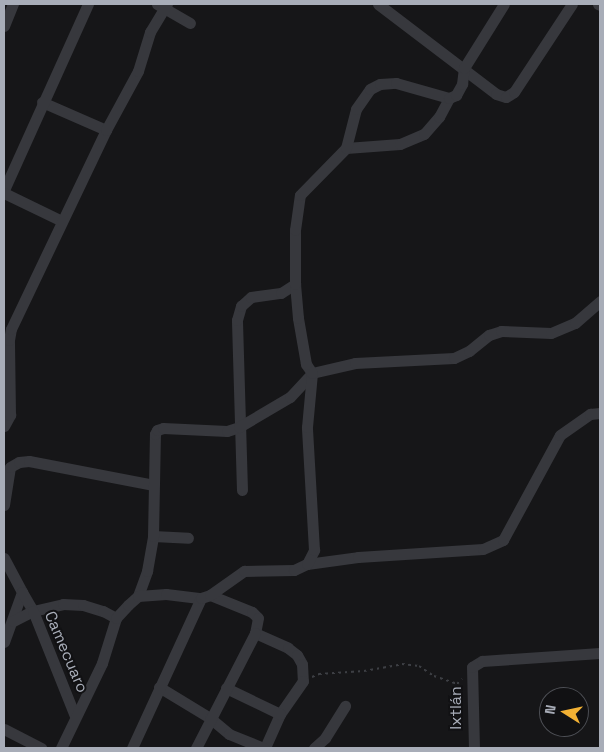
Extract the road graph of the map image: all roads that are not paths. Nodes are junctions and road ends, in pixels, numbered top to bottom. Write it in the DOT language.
graph roads {
  1 [pos="13,4"];
  2 [pos="88,4"];
  3 [pos="378,4"];
  4 [pos="504,4"];
  5 [pos="572,4"];
  6 [pos="163,5"];
  7 [pos="190,23"];
  8 [pos="4,26"];
  9 [pos="464,68"];
  10 [pos="449,98"];
  11 [pos="42,102"];
  12 [pos="106,130"];
  13 [pos="346,148"];
  14 [pos="4,192"];
  15 [pos="62,221"];
  16 [pos="295,284"];
  17 [pos="600,301"];
  18 [pos="312,373"];
  19 [pos="7,398"];
  20 [pos="600,413"];
  21 [pos="4,426"];
  22 [pos="239,427"];
  23 [pos="7,465"];
  24 [pos="154,485"];
  25 [pos="242,490"];
  26 [pos="4,505"];
  27 [pos="153,536"];
  28 [pos="188,538"];
  29 [pos="4,558"];
  30 [pos="307,564"];
  31 [pos="22,592"];
  32 [pos="138,596"];
  33 [pos="206,597"];
  34 [pos="33,611"];
  35 [pos="116,618"];
  36 [pos="13,621"];
  37 [pos="256,633"];
  38 [pos="4,642"];
  39 [pos="600,653"];
  40 [pos="159,687"];
  41 [pos="226,688"];
  42 [pos="344,706"];
  43 [pos="280,714"];
  44 [pos="75,716"];
  45 [pos="210,718"];
  46 [pos="4,729"];
  47 [pos="41,748"];
  48 [pos="61,748"];
  49 [pos="132,748"];
  50 [pos="196,748"];
  51 [pos="264,748"];
  52 [pos="314,748"];
  53 [pos="474,748"];
  1 -- 8 [label="street"];
  2 -- 11 [label="street"];
  3 -- 9 [label="street"];
  4 -- 9 [label="street"];
  5 -- 9 [label="street"];
  6 -- 7 [label="street"];
  6 -- 12 [label="street"];
  9 -- 10 [label="street"];
  10 -- 13 [label="street"];
  10 -- 13 [label="street"];
  11 -- 12 [label="street"];
  11 -- 14 [label="street"];
  12 -- 15 [label="street"];
  13 -- 16 [label="street"];
  14 -- 15 [label="street"];
  15 -- 19 [label="street"];
  16 -- 18 [label="street"];
  16 -- 22 [label="street"];
  17 -- 18 [label="street"];
  18 -- 22 [label="street"];
  18 -- 30 [label="street"];
  19 -- 21 [label="street"];
  20 -- 30 [label="street"];
  22 -- 24 [label="street"];
  22 -- 25 [label="street"];
  23 -- 24 [label="street"];
  23 -- 26 [label="street"];
  24 -- 27 [label="street"];
  27 -- 28 [label="street"];
  27 -- 32 [label="street"];
  29 -- 31 [label="street"];
  30 -- 33 [label="street"];
  31 -- 34 [label="street"];
  31 -- 36 [label="street"];
  32 -- 33 [label="street"];
  32 -- 35 [label="street"];
  33 -- 37 [label="street"];
  33 -- 40 [label="street"];
  34 -- 35 [label="street"];
  34 -- 36 [label="street, Camecuaro"];
  34 -- 44 [label="street, Camecuaro"];
  35 -- 44 [label="street"];
  36 -- 38 [label="street"];
  37 -- 41 [label="street"];
  37 -- 43 [label="street"];
  39 -- 53 [label="street, Ixtlán"];
  40 -- 45 [label="street"];
  40 -- 49 [label="street"];
  41 -- 43 [label="street"];
  41 -- 45 [label="street"];
  42 -- 52 [label="street"];
  43 -- 51 [label="street"];
  44 -- 48 [label="street"];
  45 -- 50 [label="street"];
  45 -- 51 [label="street"];
  46 -- 47 [label="street"];
}
